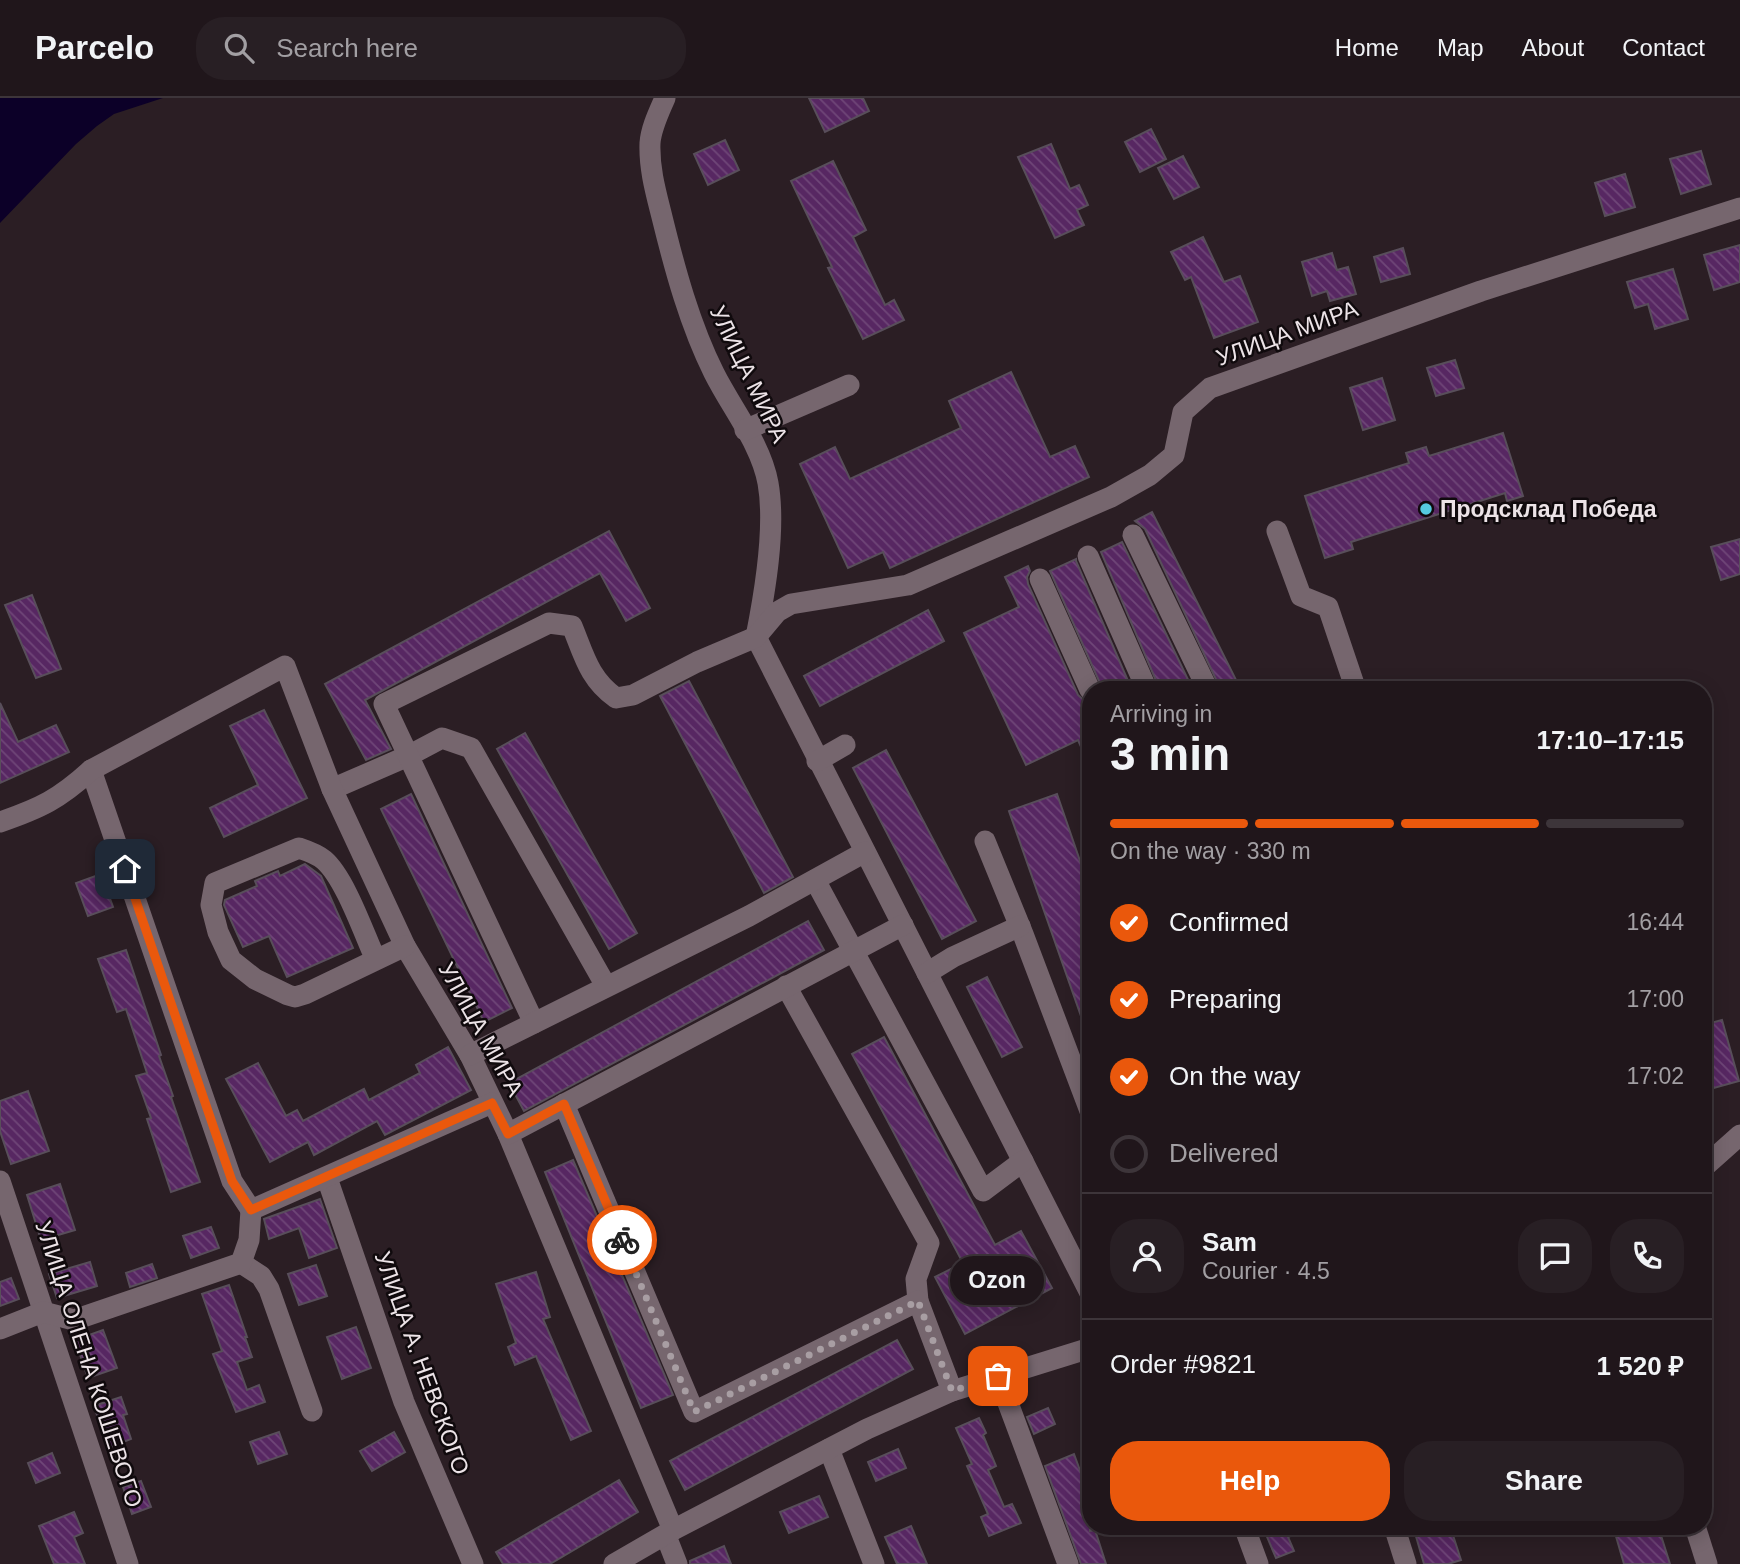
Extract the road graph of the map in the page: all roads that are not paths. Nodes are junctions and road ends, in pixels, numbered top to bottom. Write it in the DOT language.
graph roads {
  1 [pos="665,98"];
  2 [pos="1740,208"];
  3 [pos="849,385"];
  4 [pos="745,430"];
  5 [pos="1277,531"];
  6 [pos="1133,534"];
  7 [pos="1088,556"];
  8 [pos="1040,579"];
  9 [pos="756,637"];
  10 [pos="1086,681"];
  11 [pos="1143,681"];
  12 [pos="1204,681"];
  13 [pos="1353,681"];
  14 [pos="845,745"];
  15 [pos="408,756"];
  16 [pos="817,761"];
  17 [pos="91,770"];
  18 [pos="332,789"];
  19 [pos="0,822"];
  20 [pos="985,841"];
  21 [pos="865,852"];
  22 [pos="815,880"];
  23 [pos="902,925"];
  24 [pos="1020,926"];
  25 [pos="405,946"];
  26 [pos="853,950"];
  27 [pos="376,960"];
  28 [pos="927,973"];
  29 [pos="606,986"];
  30 [pos="786,986"];
  31 [pos="534,1023"];
  32 [pos="470,1055"];
  33 [pos="1082,1090"];
  34 [pos="492,1103"];
  35 [pos="564,1104"];
  36 [pos="508,1134"];
  37 [pos="1736,1147"];
  38 [pos="1023,1161"];
  39 [pos="1712,1162"];
  40 [pos="327,1178"];
  41 [pos="0,1181"];
  42 [pos="251,1210"];
  43 [pos="241,1263"];
  44 [pos="1082,1277"];
  45 [pos="918,1301"];
  46 [pos="43,1312"];
  47 [pos="0,1329"];
  48 [pos="1082,1350"];
  49 [pos="998,1376"];
  50 [pos="952,1391"];
  51 [pos="312,1411"];
  52 [pos="829,1449"];
  53 [pos="669,1533"];
  54 [pos="1247,1535"];
  55 [pos="1397,1535"];
  56 [pos="1698,1535"];
  57 [pos="128,1564"];
  58 [pos="473,1564"];
  59 [pos="614,1564"];
  60 [pos="677,1564"];
  61 [pos="874,1564"];
  62 [pos="1068,1564"];
  63 [pos="1258,1564"];
  64 [pos="1406,1564"];
  65 [pos="1707,1564"];
  1 -- 4 [label="street, УЛИЦА МИРА"];
  2 -- 9 [label="street, УЛИЦА МИРА"];
  3 -- 4 [label="street"];
  4 -- 9 [label="street, УЛИЦА МИРА"];
  5 -- 13 [label="street"];
  6 -- 12 [label="street"];
  7 -- 11 [label="street"];
  8 -- 10 [label="street"];
  9 -- 15 [label="street"];
  9 -- 16 [label="street"];
  14 -- 16 [label="street"];
  15 -- 18 [label="street"];
  15 -- 29 [label="street"];
  15 -- 31 [label="street"];
  16 -- 21 [label="street"];
  17 -- 18 [label="street, УЛИЦА МИРА"];
  17 -- 19 [label="street"];
  17 -- 42 [label="street"];
  18 -- 25 [label="street, УЛИЦА МИРА"];
  20 -- 24 [label="street"];
  21 -- 22 [label="street"];
  21 -- 23 [label="street"];
  22 -- 26 [label="street"];
  22 -- 29 [label="street"];
  23 -- 26 [label="street"];
  23 -- 28 [label="street"];
  24 -- 28 [label="street"];
  24 -- 33 [label="street"];
  25 -- 27 [label="street"];
  25 -- 32 [label="street, УЛИЦА МИРА"];
  26 -- 30 [label="street"];
  26 -- 38 [label="street"];
  27 -- 27 [label="street"];
  28 -- 38 [label="street"];
  29 -- 31 [label="street"];
  30 -- 35 [label="street"];
  30 -- 45 [label="street"];
  31 -- 32 [label="street"];
  32 -- 34 [label="street, УЛИЦА МИРА"];
  34 -- 36 [label="street, УЛИЦА МИРА"];
  34 -- 40 [label="street"];
  35 -- 36 [label="street"];
  35 -- 45 [label="street"];
  36 -- 53 [label="street, УЛИЦА МИРА"];
  37 -- 39 [label="street"];
  38 -- 44 [label="street"];
  40 -- 42 [label="street"];
  40 -- 58 [label="street, УЛИЦА А. НЕВСКОГО"];
  41 -- 46 [label="street, УЛИЦА ОЛЕНА КОШЕВОГО"];
  42 -- 43 [label="street"];
  43 -- 46 [label="street"];
  43 -- 51 [label="street"];
  45 -- 50 [label="street"];
  46 -- 47 [label="street"];
  46 -- 57 [label="street, УЛИЦА ОЛЕНА КОШЕВОГО"];
  48 -- 49 [label="street"];
  49 -- 50 [label="street"];
  49 -- 62 [label="street"];
  50 -- 52 [label="street"];
  52 -- 53 [label="street"];
  52 -- 61 [label="street"];
  53 -- 59 [label="street"];
  53 -- 60 [label="street, УЛИЦА МИРА"];
  54 -- 63 [label="street"];
  55 -- 64 [label="street"];
  56 -- 65 [label="street"];
}
